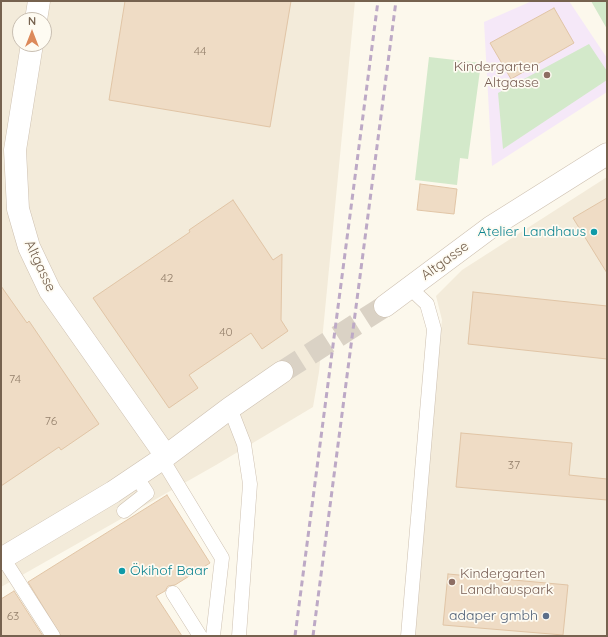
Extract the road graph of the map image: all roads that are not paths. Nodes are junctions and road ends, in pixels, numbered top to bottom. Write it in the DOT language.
graph roads {
  1 [pos="39,1"];
  2 [pos="37,12"];
  3 [pos="31,52"];
  4 [pos="607,154"];
  5 [pos="409,287"];
  6 [pos="385,306"];
  7 [pos="282,372"];
  8 [pos="230,408"];
  9 [pos="164,458"];
  10 [pos="136,476"];
  11 [pos="124,511"];
  12 [pos="2,558"];
  13 [pos="173,593"];
  14 [pos="53,636"];
  15 [pos="200,636"];
  16 [pos="213,636"];
  17 [pos="239,636"];
  18 [pos="408,636"];
  1 -- 2 [label="street"];
  3 -- 9 [label="street, Altgasse"];
  4 -- 5 [label="street, Altgasse"];
  5 -- 6 [label="street, Altgasse"];
  5 -- 18 [label="lane"];
  7 -- 8 [label="street"];
  8 -- 9 [label="street"];
  8 -- 17 [label="lane"];
  9 -- 10 [label="street"];
  9 -- 16 [label="lane"];
  10 -- 11 [label="lane"];
  10 -- 12 [label="street"];
  12 -- 14 [label="lane"];
  13 -- 15 [label="lane"];
}
